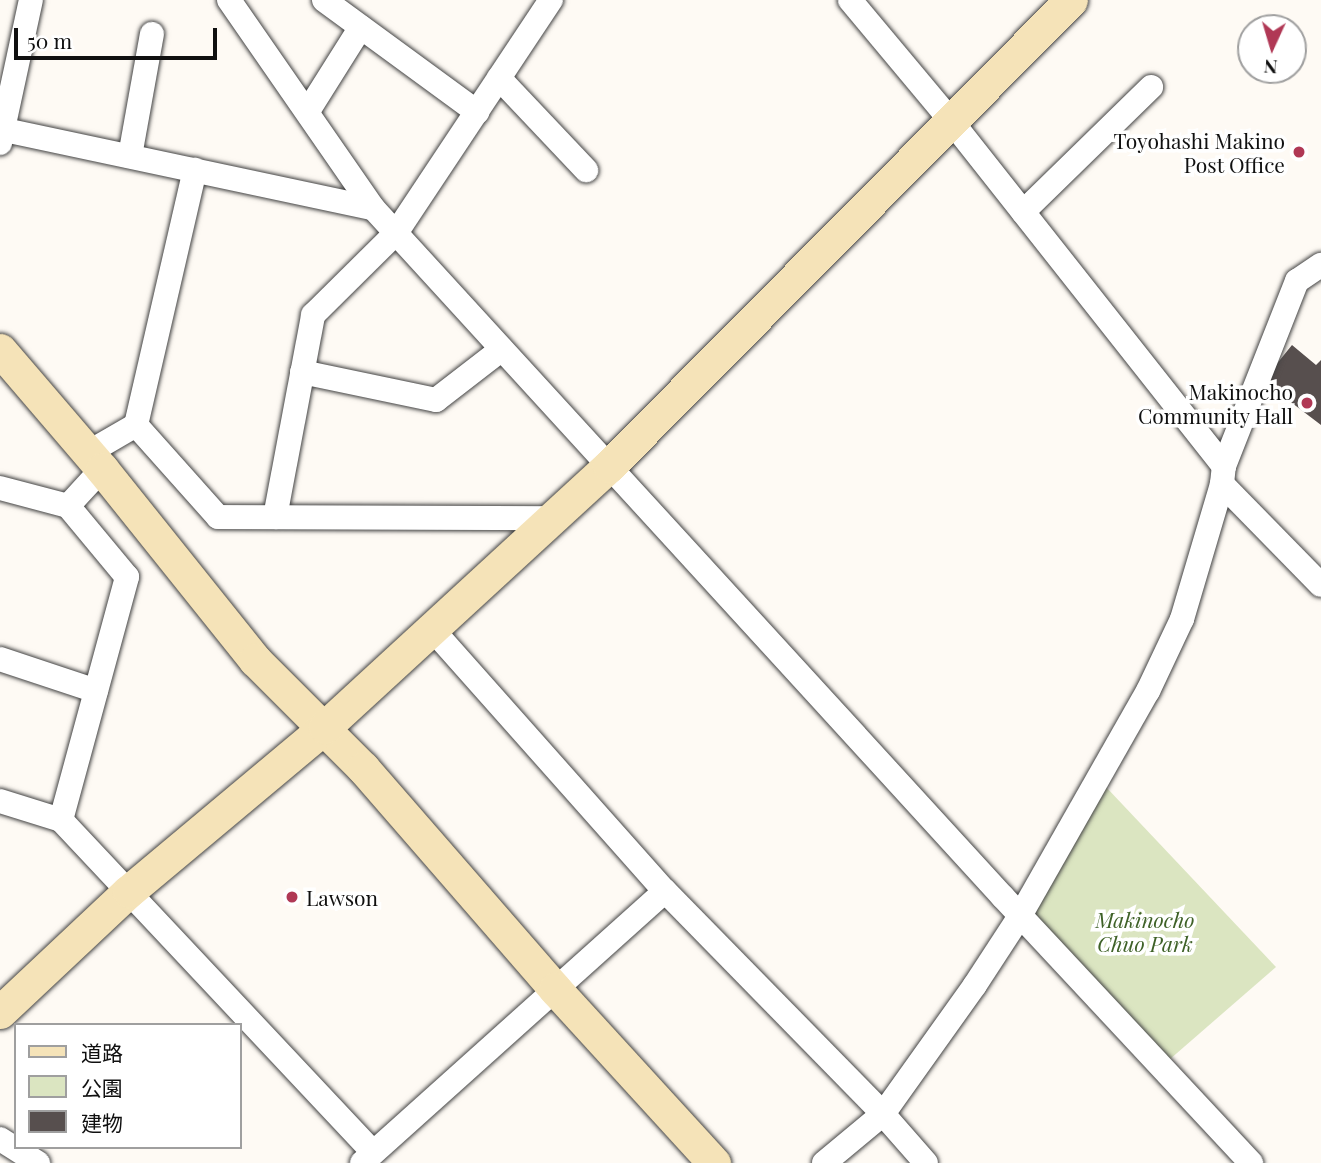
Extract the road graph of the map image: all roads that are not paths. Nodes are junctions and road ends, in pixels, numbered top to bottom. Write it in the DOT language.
graph roads {
  1 [pos="31,0"];
  2 [pos="229,0"];
  3 [pos="324,0"];
  4 [pos="551,0"];
  5 [pos="850,0"];
  6 [pos="1071,0"];
  7 [pos="361,27"];
  8 [pos="152,34"];
  9 [pos="499,78"];
  10 [pos="1152,87"];
  11 [pos="308,111"];
  12 [pos="477,112"];
  13 [pos="952,122"];
  14 [pos="1,134"];
  15 [pos="130,156"];
  16 [pos="195,170"];
  17 [pos="586,170"];
  18 [pos="373,208"];
  19 [pos="1023,212"];
  20 [pos="396,233"];
  21 [pos="1321,265"];
  22 [pos="502,349"];
  23 [pos="0,350"];
  24 [pos="302,372"];
  25 [pos="136,425"];
  26 [pos="94,462"];
  27 [pos="609,466"];
  28 [pos="1223,475"];
  29 [pos="0,488"];
  30 [pos="68,506"];
  31 [pos="275,517"];
  32 [pos="552,518"];
  33 [pos="1321,585"];
  34 [pos="432,629"];
  35 [pos="0,659"];
  36 [pos="96,691"];
  37 [pos="325,727"];
  38 [pos="0,801"];
  39 [pos="61,820"];
  40 [pos="129,891"];
  41 [pos="665,891"];
  42 [pos="1020,916"];
  43 [pos="555,989"];
  44 [pos="0,1012"];
  45 [pos="883,1114"];
  46 [pos="16,1149"];
  47 [pos="367,1157"];
  48 [pos="38,1163"];
  49 [pos="714,1163"];
  50 [pos="824,1163"];
  51 [pos="926,1163"];
  52 [pos="1251,1163"];
  1 -- 14 [label="street"];
  2 -- 11 [label="street"];
  3 -- 7 [label="street"];
  4 -- 9 [label="street"];
  5 -- 13 [label="street"];
  6 -- 13 [label="street"];
  7 -- 11 [label="street"];
  7 -- 12 [label="street"];
  8 -- 15 [label="street"];
  9 -- 12 [label="street"];
  9 -- 17 [label="street"];
  10 -- 19 [label="street"];
  11 -- 18 [label="street"];
  12 -- 20 [label="street"];
  13 -- 19 [label="street"];
  13 -- 27 [label="street"];
  14 -- 15 [label="street"];
  15 -- 16 [label="street"];
  16 -- 18 [label="street"];
  16 -- 25 [label="street"];
  18 -- 20 [label="street"];
  19 -- 28 [label="street"];
  20 -- 22 [label="street"];
  20 -- 24 [label="street"];
  21 -- 28 [label="street"];
  22 -- 24 [label="street"];
  22 -- 27 [label="street"];
  23 -- 26 [label="street"];
  24 -- 31 [label="street"];
  25 -- 26 [label="street"];
  25 -- 31 [label="street"];
  26 -- 30 [label="street"];
  26 -- 37 [label="street"];
  27 -- 32 [label="street"];
  27 -- 42 [label="street"];
  28 -- 33 [label="street"];
  28 -- 42 [label="street"];
  29 -- 30 [label="street"];
  30 -- 36 [label="street"];
  31 -- 32 [label="street"];
  32 -- 34 [label="street"];
  34 -- 37 [label="street"];
  34 -- 41 [label="street"];
  35 -- 36 [label="street"];
  36 -- 39 [label="street"];
  37 -- 40 [label="street"];
  37 -- 43 [label="street"];
  38 -- 39 [label="street"];
  39 -- 40 [label="street"];
  40 -- 44 [label="street"];
  40 -- 47 [label="street"];
  41 -- 43 [label="street"];
  41 -- 45 [label="street"];
  42 -- 45 [label="street"];
  42 -- 52 [label="street"];
  43 -- 47 [label="street"];
  43 -- 49 [label="street"];
  45 -- 50 [label="street"];
  45 -- 51 [label="street"];
  46 -- 48 [label="street"];
}
